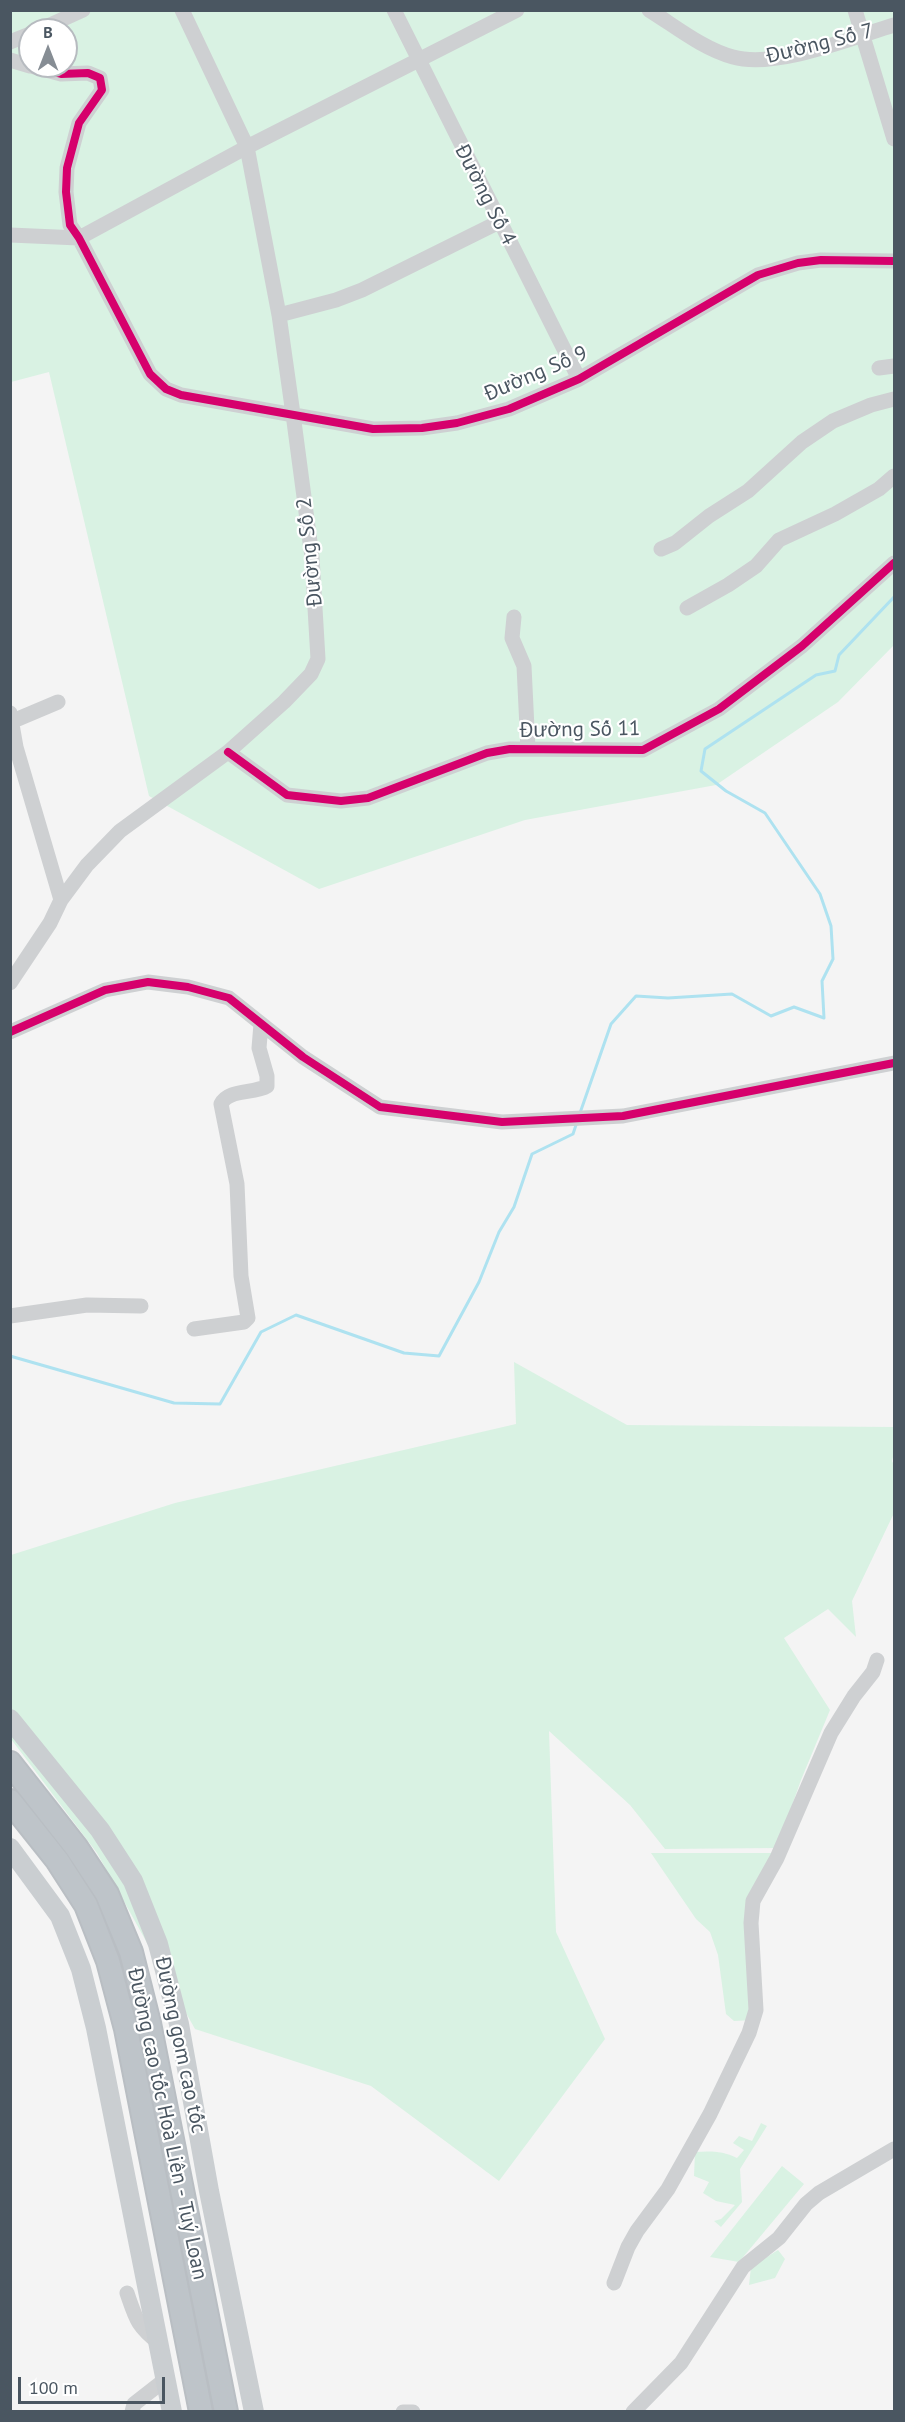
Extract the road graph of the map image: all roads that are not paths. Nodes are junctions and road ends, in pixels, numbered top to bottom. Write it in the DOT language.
graph roads {
  1 [pos="83,10"];
  2 [pos="182,10"];
  3 [pos="394,10"];
  4 [pos="517,10"];
  5 [pos="649,10"];
  6 [pos="855,10"];
  7 [pos="65,18"];
  8 [pos="894,25"];
  9 [pos="863,34"];
  10 [pos="418,60"];
  11 [pos="78,74"];
  12 [pos="894,139"];
  13 [pos="247,147"];
  14 [pos="499,222"];
  15 [pos="10,235"];
  16 [pos="79,238"];
  17 [pos="894,261"];
  18 [pos="279,315"];
  19 [pos="894,366"];
  20 [pos="879,368"];
  21 [pos="579,379"];
  22 [pos="894,399"];
  23 [pos="293,414"];
  24 [pos="894,476"];
  25 [pos="661,549"];
  26 [pos="894,563"];
  27 [pos="687,608"];
  28 [pos="514,617"];
  29 [pos="58,702"];
  30 [pos="12,717"];
  31 [pos="528,749"];
  32 [pos="228,752"];
  33 [pos="61,900"];
  34 [pos="10,983"];
  35 [pos="261,1024"];
  36 [pos="10,1032"];
  37 [pos="894,1063"];
  38 [pos="141,1306"];
  39 [pos="10,1316"];
  40 [pos="194,1329"];
  41 [pos="877,1660"];
  42 [pos="10,1719"];
  43 [pos="10,1763"];
  44 [pos="10,1801"];
  45 [pos="10,1848"];
  46 [pos="894,2150"];
  47 [pos="614,2283"];
  48 [pos="128,2293"];
  49 [pos="159,2343"];
  50 [pos="166,2379"];
  51 [pos="132,2412"];
  52 [pos="172,2412"];
  53 [pos="201,2412"];
  54 [pos="226,2412"];
  55 [pos="254,2412"];
  56 [pos="403,2412"];
  57 [pos="413,2412"];
  58 [pos="633,2412"];
  1 -- 7 [label="street"];
  2 -- 13 [label="street, Đường Số 2"];
  3 -- 10 [label="street, Đường Số 4"];
  4 -- 10 [label="street"];
  5 -- 9 [label="street, Đường Số 7"];
  6 -- 9 [label="street"];
  8 -- 9 [label="street, Đường Số 7"];
  9 -- 12 [label="street"];
  10 -- 13 [label="street"];
  10 -- 14 [label="street, Đường Số 4"];
  11 -- 16 [label="street, Đường Số 9"];
  13 -- 16 [label="street"];
  13 -- 18 [label="street, Đường Số 2"];
  14 -- 18 [label="street"];
  14 -- 21 [label="street, Đường Số 4"];
  15 -- 16 [label="street"];
  16 -- 23 [label="street, Đường Số 9"];
  17 -- 21 [label="street, Đường Số 9"];
  18 -- 23 [label="street, Đường Số 2"];
  19 -- 20 [label="street"];
  21 -- 23 [label="street, Đường Số 9"];
  22 -- 25 [label="street"];
  23 -- 32 [label="street, Đường Số 2"];
  24 -- 27 [label="street"];
  26 -- 31 [label="street, Đường Số 11"];
  28 -- 31 [label="street"];
  29 -- 30 [label="street"];
  30 -- 33 [label="street"];
  31 -- 32 [label="street, Đường Số 11"];
  32 -- 33 [label="street, Đường Số 2"];
  33 -- 34 [label="street, Đường Số 2"];
  35 -- 36 [label="street"];
  35 -- 37 [label="street"];
  35 -- 40 [label="street"];
  38 -- 39 [label="street"];
  41 -- 47 [label="street"];
  42 -- 55 [label="main road, Đường gom cao tốc"];
  43 -- 54 [label="highway, Đường cao tốc Hoà Liên - Tuý Loan"];
  44 -- 53 [label="highway, Đường cao tốc Hoà Liên - Tuý Loan"];
  45 -- 49 [label="main road"];
  46 -- 58 [label="street"];
  48 -- 49 [label="street"];
  49 -- 50 [label="main road"];
  50 -- 51 [label="street"];
  50 -- 52 [label="main road"];
  56 -- 57 [label="street"];
}
